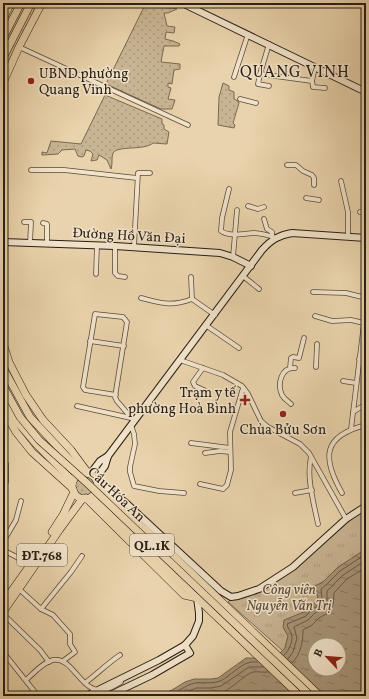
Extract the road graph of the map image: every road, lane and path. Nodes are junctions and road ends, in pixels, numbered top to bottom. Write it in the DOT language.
graph roads {
  1 [pos="11,3"];
  2 [pos="21,3"];
  3 [pos="31,3"];
  4 [pos="42,3"];
  5 [pos="182,3"];
  6 [pos="3,19"];
  7 [pos="248,34"];
  8 [pos="3,38"];
  9 [pos="269,44"];
  10 [pos="19,47"];
  11 [pos="3,58"];
  12 [pos="315,67"];
  13 [pos="260,74"];
  14 [pos="234,77"];
  15 [pos="312,81"];
  16 [pos="3,83"];
  17 [pos="269,86"];
  18 [pos="325,88"];
  19 [pos="366,92"];
  20 [pos="240,99"];
  21 [pos="256,103"];
  22 [pos="188,125"];
  23 [pos="287,166"];
  24 [pos="31,170"];
  25 [pos="150,173"];
  26 [pos="137,178"];
  27 [pos="341,181"];
  28 [pos="314,185"];
  29 [pos="229,189"];
  30 [pos="306,198"];
  31 [pos="320,200"];
  32 [pos="248,206"];
  33 [pos="264,207"];
  34 [pos="237,210"];
  35 [pos="360,212"];
  36 [pos="366,213"];
  37 [pos="264,219"];
  38 [pos="24,222"];
  39 [pos="43,223"];
  40 [pos="235,234"];
  41 [pos="348,236"];
  42 [pos="274,237"];
  43 [pos="366,238"];
  44 [pos="3,242"];
  45 [pos="30,244"];
  46 [pos="47,244"];
  47 [pos="97,246"];
  48 [pos="115,246"];
  49 [pos="134,247"];
  50 [pos="233,256"];
  51 [pos="251,266"];
  52 [pos="96,274"];
  53 [pos="125,276"];
  54 [pos="243,276"];
  55 [pos="191,277"];
  56 [pos="259,289"];
  57 [pos="313,292"];
  58 [pos="141,298"];
  59 [pos="366,298"];
  60 [pos="192,299"];
  61 [pos="366,307"];
  62 [pos="215,315"];
  63 [pos="315,316"];
  64 [pos="364,323"];
  65 [pos="206,326"];
  66 [pos="304,338"];
  67 [pos="90,341"];
  68 [pos="3,343"];
  69 [pos="317,344"];
  70 [pos="124,346"];
  71 [pos="239,348"];
  72 [pos="359,359"];
  73 [pos="180,360"];
  74 [pos="366,360"];
  75 [pos="316,367"];
  76 [pos="3,368"];
  77 [pos="203,368"];
  78 [pos="343,381"];
  79 [pos="356,383"];
  80 [pos="3,386"];
  81 [pos="243,388"];
  82 [pos="204,390"];
  83 [pos="116,395"];
  84 [pos="3,398"];
  85 [pos="291,404"];
  86 [pos="366,404"];
  87 [pos="77,406"];
  88 [pos="3,408"];
  89 [pos="353,412"];
  90 [pos="132,422"];
  91 [pos="366,425"];
  92 [pos="351,429"];
  93 [pos="190,443"];
  94 [pos="230,450"];
  95 [pos="205,453"];
  96 [pos="311,456"];
  97 [pos="6,464"];
  98 [pos="92,478"];
  99 [pos="200,484"];
  100 [pos="74,488"];
  101 [pos="3,489"];
  102 [pos="312,490"];
  103 [pos="184,493"];
  104 [pos="295,493"];
  105 [pos="342,493"];
  106 [pos="87,498"];
  107 [pos="118,500"];
  108 [pos="21,501"];
  109 [pos="366,506"];
  110 [pos="128,514"];
  111 [pos="346,519"];
  112 [pos="119,524"];
  113 [pos="318,524"];
  114 [pos="3,542"];
  115 [pos="3,550"];
  116 [pos="82,556"];
  117 [pos="30,564"];
  118 [pos="19,589"];
  119 [pos="198,599"];
  120 [pos="3,603"];
  121 [pos="41,609"];
  122 [pos="3,613"];
  123 [pos="186,645"];
  124 [pos="3,652"];
  125 [pos="120,655"];
  126 [pos="63,661"];
  127 [pos="49,662"];
  128 [pos="26,680"];
  129 [pos="124,680"];
  130 [pos="85,683"];
  131 [pos="98,690"];
  132 [pos="38,696"];
  133 [pos="86,696"];
  134 [pos="108,696"];
  135 [pos="300,696"];
  136 [pos="311,696"];
  137 [pos="320,696"];
  1 -- 6 [label="main road"];
  2 -- 8 [label="main road"];
  3 -- 11 [label="main road"];
  4 -- 10 [label="main road"];
  5 -- 7 [label="street"];
  7 -- 9 [label="street"];
  7 -- 14 [label="street"];
  9 -- 12 [label="street"];
  9 -- 13 [label="street"];
  10 -- 16 [label="main road"];
  10 -- 22 [label="street"];
  12 -- 15 [label="street"];
  12 -- 19 [label="street"];
  13 -- 15 [label="street"];
  13 -- 17 [label="street"];
  15 -- 18 [label="street"];
  20 -- 21 [label="street"];
  23 -- 28 [label="street"];
  24 -- 26 [label="street"];
  25 -- 26 [label="street"];
  26 -- 49 [label="street"];
  27 -- 41 [label="street"];
  29 -- 40 [label="street"];
  30 -- 31 [label="street"];
  32 -- 33 [label="street"];
  34 -- 40 [label="street"];
  35 -- 36 [label="street"];
  37 -- 42 [label="street"];
  38 -- 45 [label="street"];
  39 -- 46 [label="street"];
  40 -- 42 [label="street"];
  40 -- 50 [label="street"];
  41 -- 42 [label="street"];
  41 -- 43 [label="street"];
  42 -- 51 [label="street"];
  44 -- 45 [label="street, Đường Hồ Văn Đại"];
  45 -- 46 [label="street, Đường Hồ Văn Đại"];
  46 -- 47 [label="street, Đường Hồ Văn Đại"];
  47 -- 48 [label="street, Đường Hồ Văn Đại"];
  47 -- 52 [label="street"];
  48 -- 49 [label="street, Đường Hồ Văn Đại"];
  48 -- 53 [label="street"];
  49 -- 50 [label="street, Đường Hồ Văn Đại"];
  50 -- 51 [label="street, Đường Hồ Văn Đại"];
  51 -- 54 [label="street"];
  54 -- 56 [label="street"];
  54 -- 62 [label="street"];
  55 -- 60 [label="street"];
  57 -- 59 [label="street"];
  58 -- 60 [label="street"];
  60 -- 62 [label="street"];
  61 -- 64 [label="street"];
  62 -- 65 [label="street"];
  63 -- 64 [label="street"];
  64 -- 72 [label="street"];
  65 -- 71 [label="street"];
  65 -- 73 [label="street"];
  66 -- 85 [label="street"];
  67 -- 70 [label="street"];
  67 -- 70 [label="street"];
  67 -- 83 [label="street"];
  68 -- 98 [label="main road, QL.1K"];
  69 -- 75 [label="street"];
  70 -- 83 [label="street"];
  72 -- 74 [label="street"];
  72 -- 79 [label="street"];
  73 -- 77 [label="street"];
  73 -- 90 [label="street"];
  76 -- 98 [label="main road, QL.1K"];
  77 -- 81 [label="street"];
  77 -- 82 [label="street"];
  78 -- 79 [label="street"];
  79 -- 89 [label="street"];
  80 -- 136 [label="main road, Cầu Hóa An / QL.1K, bridge"];
  81 -- 94 [label="street"];
  81 -- 96 [label="street"];
  83 -- 90 [label="street"];
  84 -- 100 [label="main road"];
  86 -- 89 [label="street"];
  87 -- 90 [label="street"];
  88 -- 100 [label="main road"];
  89 -- 92 [label="street"];
  90 -- 98 [label="street"];
  90 -- 103 [label="street"];
  91 -- 92 [label="street"];
  92 -- 105 [label="street"];
  93 -- 94 [label="street"];
  94 -- 95 [label="street"];
  94 -- 99 [label="street"];
  96 -- 102 [label="street"];
  96 -- 111 [label="street"];
  97 -- 101 [label="street"];
  98 -- 100 [label="main road"];
  98 -- 106 [label="main road"];
  98 -- 107 [label="main road, QL.1K"];
  100 -- 106 [label="main road"];
  100 -- 117 [label="main road, ĐT.768"];
  102 -- 104 [label="street"];
  102 -- 113 [label="street"];
  106 -- 112 [label="main road, QL.1K"];
  106 -- 118 [label="main road, ĐT.768"];
  106 -- 119 [label="main road, QL.1K"];
  107 -- 110 [label="main road, QL.1K"];
  107 -- 111 [label="street"];
  108 -- 114 [label="street"];
  109 -- 111 [label="street"];
  110 -- 112 [label="main road"];
  110 -- 137 [label="main road, Cầu Hóa An / QL.1K"];
  112 -- 119 [label="main road, QL.1K"];
  115 -- 117 [label="street"];
  116 -- 121 [label="street"];
  117 -- 120 [label="main road, ĐT.768"];
  118 -- 121 [label="street"];
  118 -- 122 [label="main road, ĐT.768"];
  119 -- 123 [label="street"];
  119 -- 135 [label="main road, QL.1K"];
  121 -- 126 [label="street"];
  122 -- 127 [label="street"];
  123 -- 131 [label="street"];
  123 -- 134 [label="street"];
  124 -- 128 [label="street"];
  125 -- 130 [label="street"];
  126 -- 127 [label="street"];
  126 -- 130 [label="street"];
  127 -- 128 [label="street"];
  128 -- 132 [label="street"];
  129 -- 131 [label="street"];
  130 -- 131 [label="street"];
  131 -- 133 [label="street"];
}
